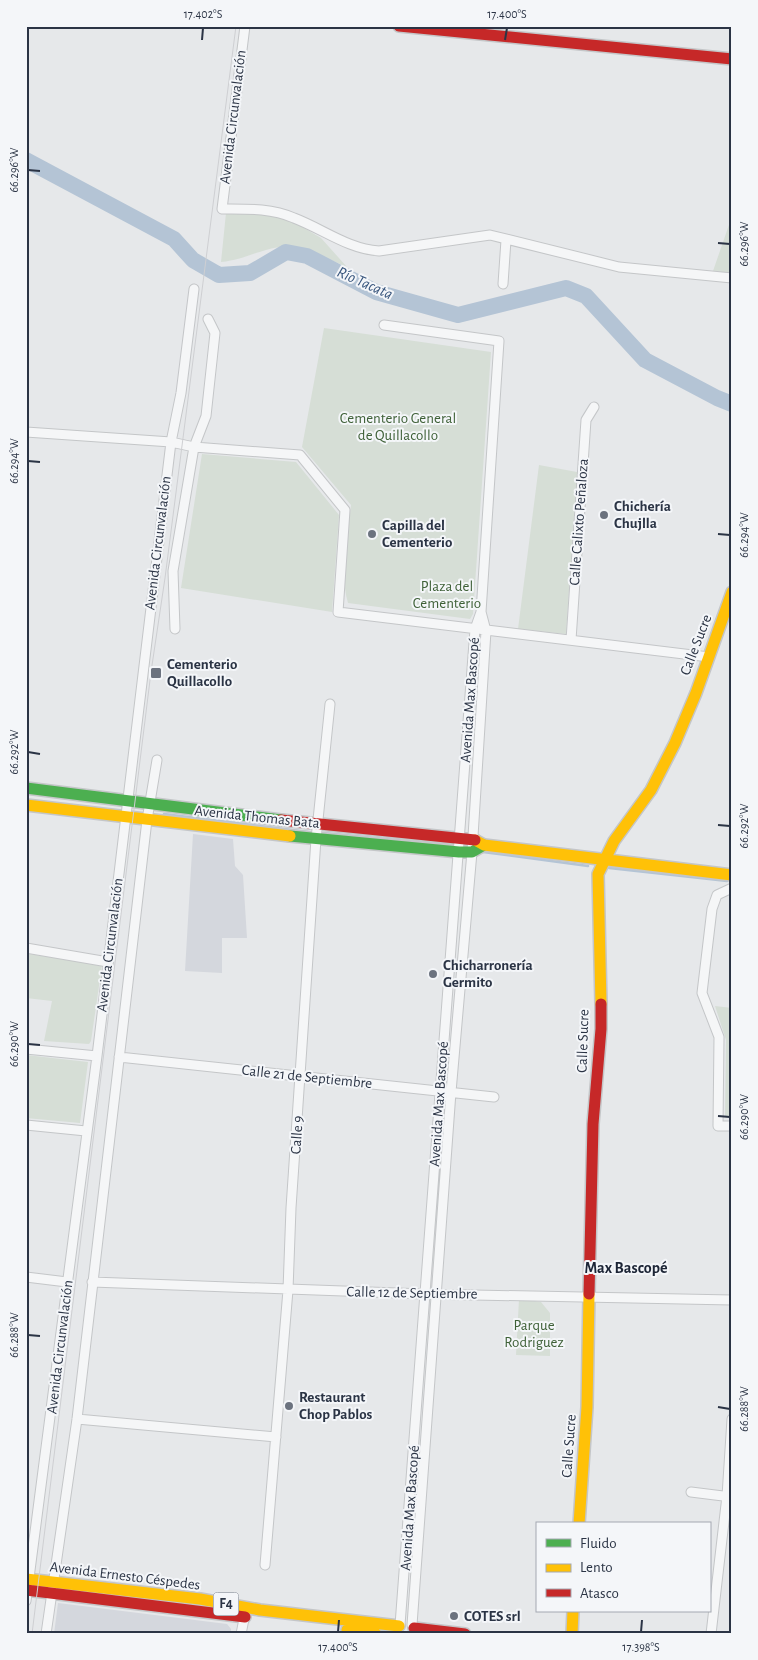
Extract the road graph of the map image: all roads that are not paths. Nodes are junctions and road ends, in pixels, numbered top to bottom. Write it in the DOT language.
graph roads {
  1 [pos="245,26"];
  2 [pos="399,26"];
  3 [pos="732,59"];
  4 [pos="506,240"];
  5 [pos="732,278"];
  6 [pos="503,284"];
  7 [pos="194,289"];
  8 [pos="208,319"];
  9 [pos="384,325"];
  10 [pos="594,407"];
  11 [pos="26,432"];
  12 [pos="171,442"];
  13 [pos="194,447"];
  14 [pos="732,592"];
  15 [pos="481,612"];
  16 [pos="175,629"];
  17 [pos="474,629"];
  18 [pos="486,631"];
  19 [pos="571,640"];
  20 [pos="709,656"];
  21 [pos="330,704"];
  22 [pos="157,760"];
  23 [pos="26,788"];
  24 [pos="126,800"];
  25 [pos="149,803"];
  26 [pos="26,804"];
  27 [pos="124,816"];
  28 [pos="147,820"];
  29 [pos="317,824"];
  30 [pos="460,838"];
  31 [pos="472,838"];
  32 [pos="316,839"];
  33 [pos="484,844"];
  34 [pos="459,852"];
  35 [pos="472,852"];
  36 [pos="602,860"];
  37 [pos="732,875"];
  38 [pos="732,888"];
  39 [pos="26,948"];
  40 [pos="108,962"];
  41 [pos="26,1049"];
  42 [pos="97,1056"];
  43 [pos="119,1057"];
  44 [pos="301,1077"];
  45 [pos="440,1091"];
  46 [pos="451,1092"];
  47 [pos="494,1097"];
  48 [pos="26,1125"];
  49 [pos="732,1126"];
  50 [pos="86,1131"];
  51 [pos="26,1277"];
  52 [pos="67,1282"];
  53 [pos="92,1282"];
  54 [pos="288,1290"];
  55 [pos="425,1294"];
  56 [pos="437,1294"];
  57 [pos="589,1297"];
  58 [pos="732,1300"];
  59 [pos="77,1419"];
  60 [pos="732,1420"];
  61 [pos="276,1436"];
  62 [pos="692,1492"];
  63 [pos="729,1497"];
  64 [pos="579,1522"];
  65 [pos="265,1565"];
  66 [pos="27,1588"];
  67 [pos="52,1588"];
  68 [pos="246,1612"];
  69 [pos="573,1612"];
  70 [pos="406,1629"];
  71 [pos="46,1634"];
  72 [pos="241,1634"];
  73 [pos="376,1634"];
  74 [pos="465,1634"];
  75 [pos="572,1634"];
  76 [pos="712,1634"];
  1 -- 4 [label="street, Avenida Circunvalación"];
  2 -- 3 [label="main road"];
  4 -- 5 [label="street"];
  4 -- 6 [label="street"];
  7 -- 12 [label="street, Avenida Circunvalación"];
  8 -- 13 [label="street, Avenida Circunvalación"];
  9 -- 15 [label="street"];
  10 -- 19 [label="street, Calle Calixto Peñaloza"];
  11 -- 12 [label="street"];
  12 -- 13 [label="street"];
  12 -- 24 [label="street, Avenida Circunvalación"];
  13 -- 16 [label="street, Avenida Circunvalación"];
  13 -- 17 [label="street"];
  14 -- 20 [label="main road, Calle Sucre"];
  15 -- 17 [label="street, Avenida Max Bascopé"];
  15 -- 18 [label="street, Avenida Max Bascopé"];
  17 -- 18 [label="street"];
  17 -- 30 [label="street, Avenida Max Bascopé"];
  18 -- 19 [label="street"];
  18 -- 31 [label="street, Avenida Max Bascopé"];
  19 -- 20 [label="street"];
  20 -- 36 [label="main road, Calle Sucre"];
  21 -- 29 [label="street, Calle 9"];
  22 -- 25 [label="street, Avenida Circunvalación"];
  23 -- 24 [label="main road, Avenida Thomas Bata"];
  24 -- 25 [label="main road, Avenida Thomas Bata"];
  24 -- 27 [label="street, Avenida Circunvalación"];
  25 -- 28 [label="street, Avenida Circunvalación"];
  25 -- 29 [label="main road, Avenida Thomas Bata"];
  26 -- 27 [label="main road, Avenida Thomas Bata"];
  27 -- 28 [label="main road, Avenida Thomas Bata"];
  27 -- 40 [label="street, Avenida Circunvalación"];
  28 -- 32 [label="main road, Avenida Thomas Bata"];
  28 -- 43 [label="street, Avenida Circunvalación"];
  29 -- 30 [label="main road, Avenida Thomas Bata"];
  29 -- 32 [label="street, Calle 9"];
  30 -- 31 [label="main road, Avenida Thomas Bata"];
  30 -- 34 [label="street, Avenida Max Bascopé"];
  31 -- 33 [label="main road, Avenida Thomas Bata"];
  31 -- 35 [label="street, Avenida Max Bascopé"];
  32 -- 34 [label="main road, Avenida Thomas Bata"];
  32 -- 44 [label="street, Calle 9"];
  33 -- 35 [label="main road"];
  33 -- 36 [label="main road, Avenida Thomas Bata"];
  34 -- 35 [label="main road, Avenida Thomas Bata"];
  34 -- 45 [label="street, Avenida Max Bascopé"];
  35 -- 46 [label="street, Avenida Max Bascopé"];
  36 -- 37 [label="main road, Avenida Thomas Bata"];
  36 -- 57 [label="main road, Calle Sucre"];
  38 -- 49 [label="street"];
  39 -- 40 [label="street"];
  40 -- 42 [label="street, Avenida Circunvalación"];
  41 -- 42 [label="street"];
  42 -- 50 [label="street, Avenida Circunvalación"];
  43 -- 44 [label="street, Calle 21 de Septiembre"];
  43 -- 53 [label="street, Avenida Circunvalación"];
  44 -- 45 [label="street, Calle 21 de Septiembre"];
  44 -- 54 [label="street, Calle 9"];
  45 -- 46 [label="street, Calle 21 de Septiembre"];
  45 -- 55 [label="street, Avenida Max Bascopé"];
  46 -- 47 [label="street, Calle 21 de Septiembre"];
  46 -- 56 [label="street, Avenida Max Bascopé"];
  48 -- 50 [label="street"];
  50 -- 52 [label="street, Avenida Circunvalación"];
  51 -- 52 [label="street"];
  52 -- 66 [label="street, Avenida Circunvalación"];
  53 -- 54 [label="street, Calle 12 de Septiembre"];
  53 -- 59 [label="street, Avenida Circunvalación"];
  54 -- 55 [label="street, Calle 12 de Septiembre"];
  54 -- 61 [label="street, Calle 9"];
  55 -- 56 [label="street, Calle 12 de Septiembre"];
  55 -- 70 [label="street, Avenida Max Bascopé"];
  56 -- 57 [label="street, Calle 12 de Septiembre"];
  56 -- 70 [label="street, Avenida Max Bascopé"];
  57 -- 58 [label="street, Calle 12 de Septiembre"];
  57 -- 64 [label="main road, Calle Sucre"];
  59 -- 61 [label="street"];
  59 -- 67 [label="street, Avenida Circunvalación"];
  60 -- 63 [label="street"];
  61 -- 65 [label="street, Calle 9"];
  62 -- 63 [label="street"];
  63 -- 76 [label="street"];
  66 -- 67 [label="main road, Avenida Ernesto Céspedes / F4"];
  67 -- 68 [label="main road, Avenida Ernesto Céspedes / F4"];
  67 -- 71 [label="street, Avenida Circunvalación"];
  68 -- 70 [label="main road, Avenida Ernesto Céspedes / F4"];
  68 -- 72 [label="street"];
  68 -- 73 [label="main road, Avenida Ernesto Céspedes / F4"];
  69 -- 75 [label="main road"];
  70 -- 74 [label="main road, Avenida Ernesto Céspedes / F4"];
}
